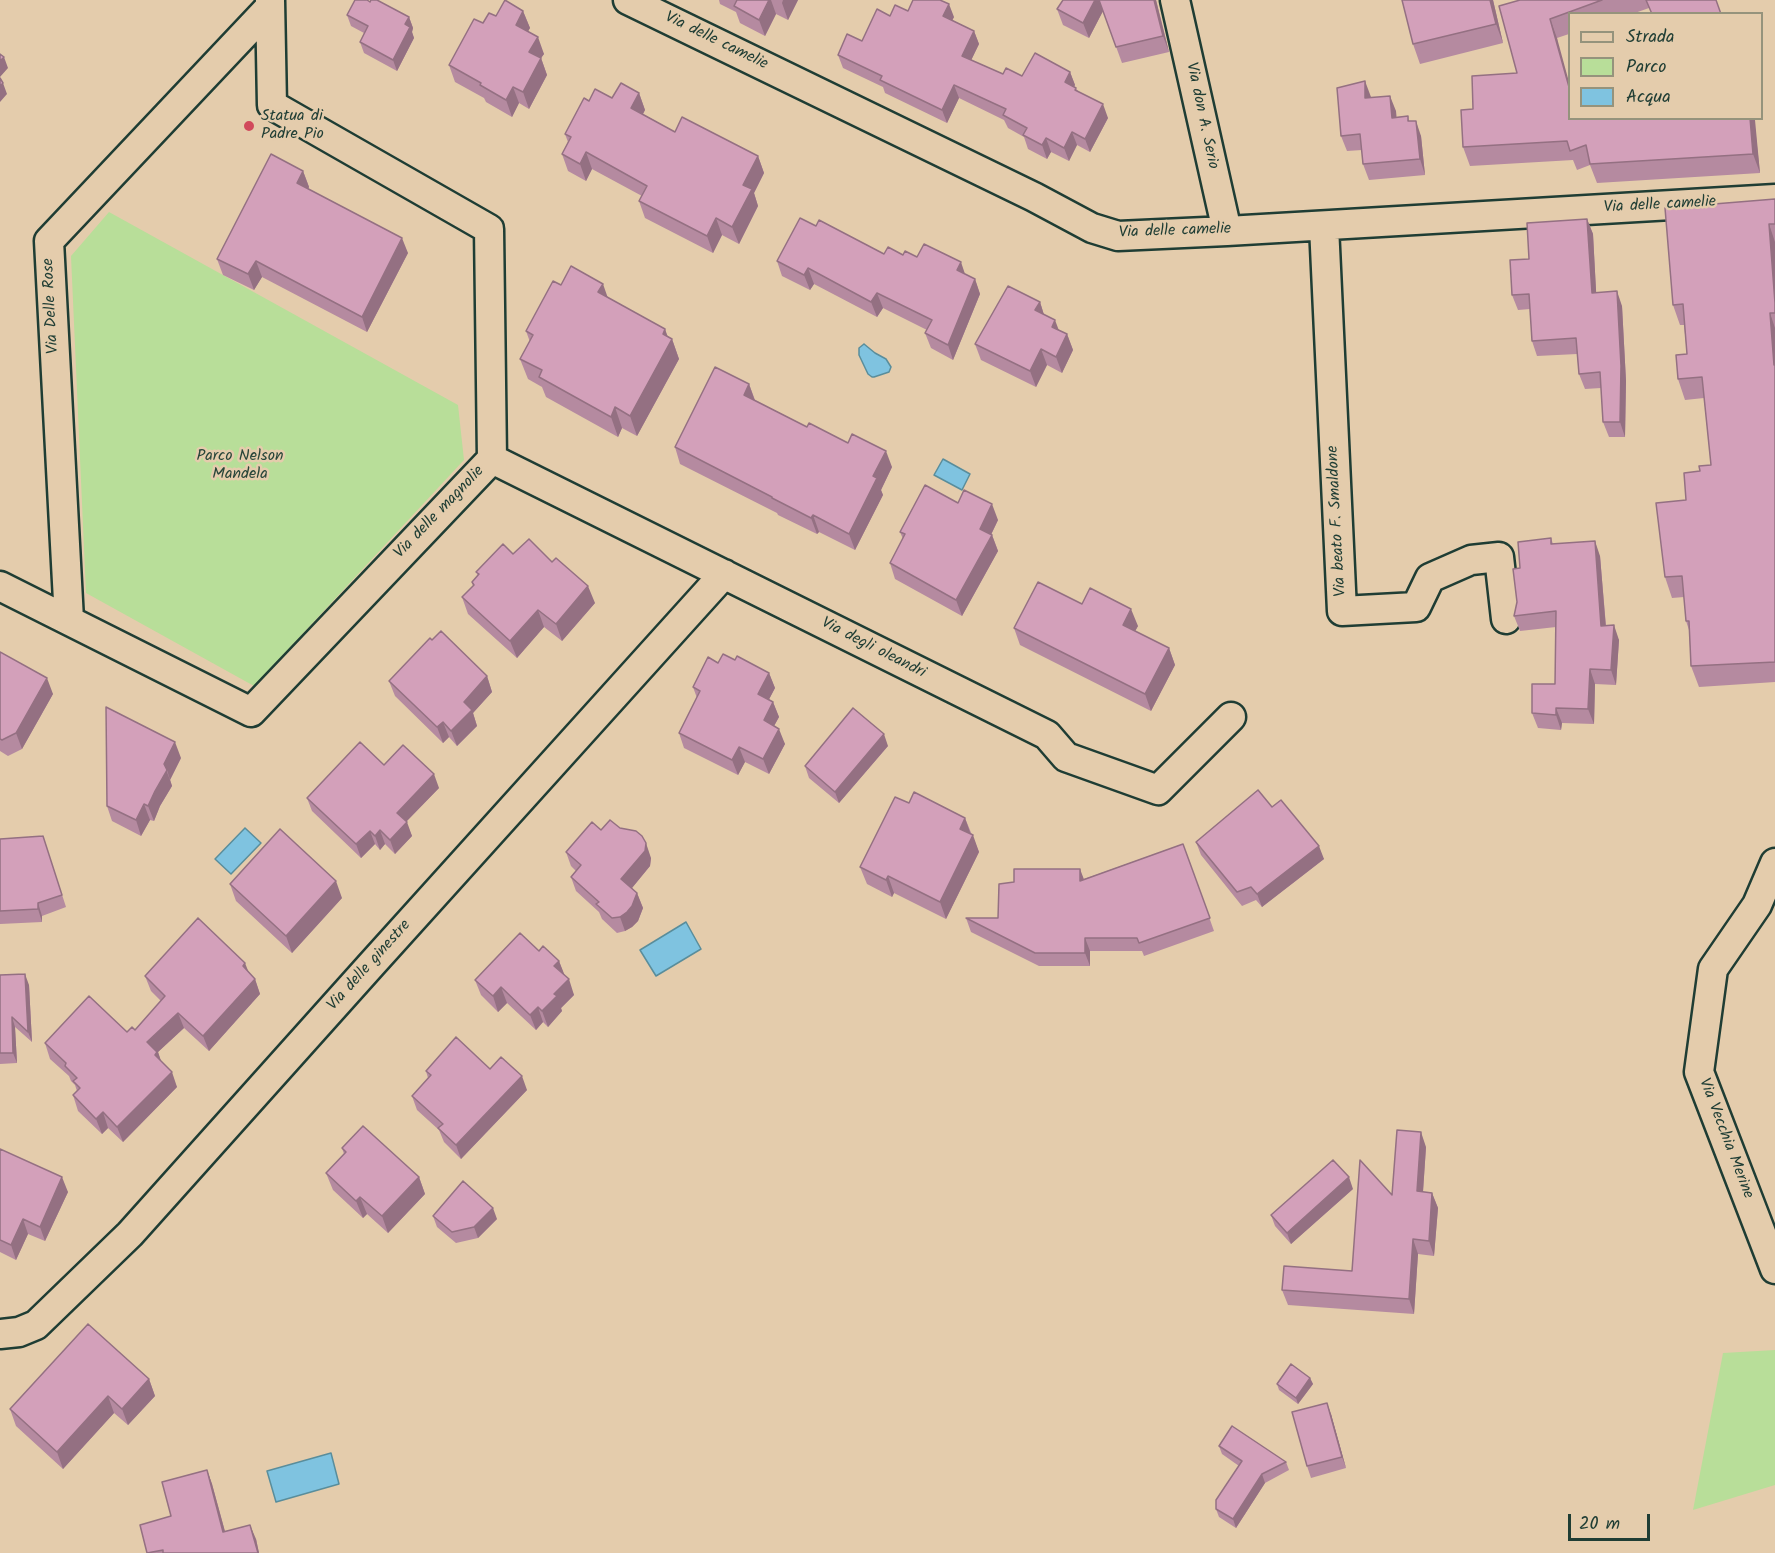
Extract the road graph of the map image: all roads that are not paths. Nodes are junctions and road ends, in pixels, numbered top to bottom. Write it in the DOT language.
graph roads {
  1 [pos="628,0"];
  2 [pos="1175,0"];
  3 [pos="270,4"];
  4 [pos="1775,199"];
  5 [pos="1324,226"];
  6 [pos="1227,231"];
  7 [pos="492,459"];
  8 [pos="724,574"];
  9 [pos="0,586"];
  10 [pos="1506,619"];
  11 [pos="69,620"];
  12 [pos="1231,717"];
  13 [pos="1775,863"];
  14 [pos="1766,903"];
  15 [pos="1775,1269"];
  16 [pos="0,1335"];
  1 -- 6 [label="street, Via delle camelie"];
  2 -- 6 [label="street, Via don A. Serio"];
  3 -- 7 [label="street, Via delle magnolie"];
  3 -- 11 [label="street, Via Delle Rose"];
  4 -- 5 [label="street, Via delle camelie"];
  5 -- 6 [label="street, Via delle camelie"];
  5 -- 10 [label="street, Via beato F. Smaldone"];
  7 -- 8 [label="street, Via degli oleandri"];
  7 -- 11 [label="street, Via delle magnolie"];
  8 -- 12 [label="street, Via degli oleandri"];
  8 -- 16 [label="street, Via delle ginestre"];
  9 -- 11 [label="street, Via delle magnolie"];
  13 -- 14 [label="street"];
  14 -- 15 [label="street, Via Vecchia Merine"];
}
